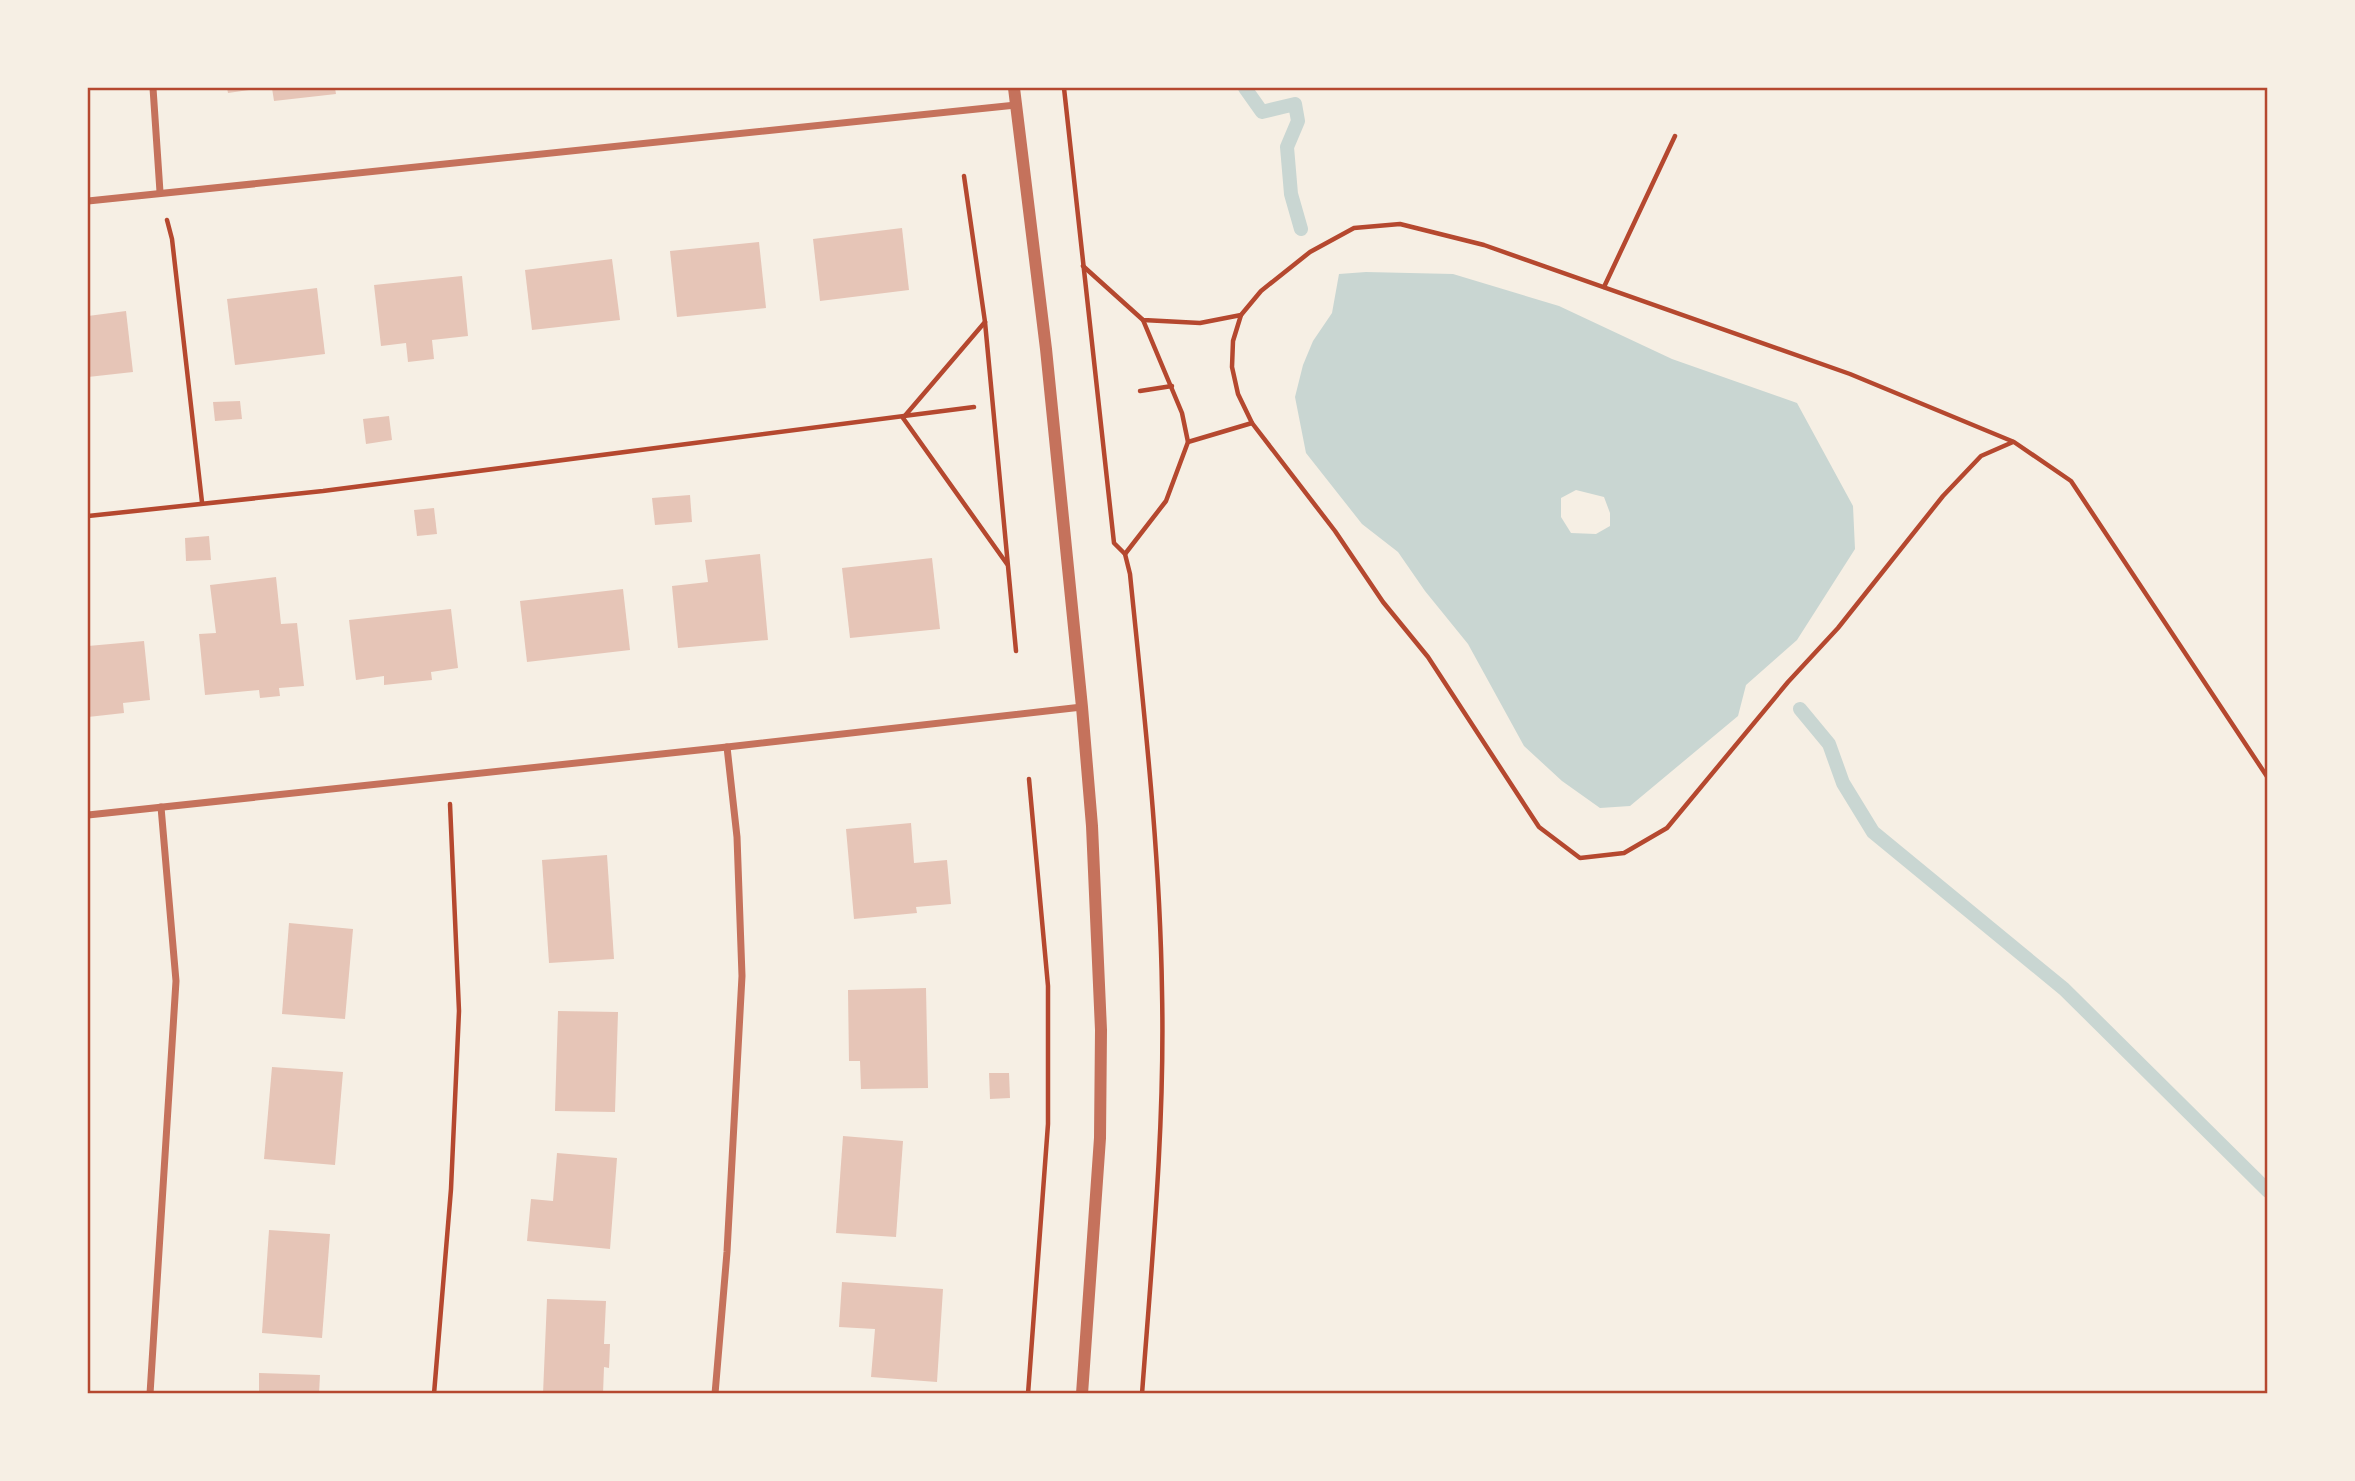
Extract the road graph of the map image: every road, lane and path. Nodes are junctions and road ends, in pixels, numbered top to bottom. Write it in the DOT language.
graph roads {
  1 [pos="153,88"];
  2 [pos="1014,88"];
  3 [pos="1064,88"];
  4 [pos="1016,105"];
  5 [pos="1675,136"];
  6 [pos="964,176"];
  7 [pos="160,191"];
  8 [pos="88,201"];
  9 [pos="1083,266"];
  10 [pos="1604,287"];
  11 [pos="1241,315"];
  12 [pos="1143,320"];
  13 [pos="985,322"];
  14 [pos="1172,386"];
  15 [pos="1140,391"];
  16 [pos="974,407"];
  17 [pos="903,418"];
  18 [pos="1252,423"];
  19 [pos="1188,442"];
  20 [pos="2014,442"];
  21 [pos="202,502"];
  22 [pos="88,516"];
  23 [pos="1125,554"];
  24 [pos="1008,565"];
  25 [pos="1016,651"];
  26 [pos="1082,707"];
  27 [pos="727,747"];
  28 [pos="2267,778"];
  29 [pos="1029,779"];
  30 [pos="161,807"];
  31 [pos="451,810"];
  32 [pos="88,816"];
  33 [pos="150,1394"];
  34 [pos="434,1394"];
  35 [pos="715,1394"];
  36 [pos="1028,1394"];
  37 [pos="1082,1394"];
  38 [pos="1142,1394"];
  1 -- 7 [label="street"];
  2 -- 4 [label="street"];
  3 -- 9 [label="path"];
  4 -- 7 [label="street"];
  4 -- 26 [label="street"];
  5 -- 10 [label="path"];
  6 -- 13 [label="path"];
  7 -- 8 [label="street"];
  7 -- 21 [label="path"];
  9 -- 12 [label="path"];
  9 -- 23 [label="path"];
  10 -- 11 [label="path"];
  10 -- 20 [label="path"];
  11 -- 12 [label="path"];
  11 -- 18 [label="path"];
  12 -- 14 [label="path"];
  13 -- 17 [label="path"];
  13 -- 24 [label="path"];
  14 -- 15 [label="path"];
  14 -- 19 [label="path"];
  16 -- 17 [label="path"];
  17 -- 21 [label="path"];
  17 -- 24 [label="path"];
  18 -- 19 [label="path"];
  18 -- 20 [label="path"];
  19 -- 23 [label="path"];
  20 -- 28 [label="path"];
  21 -- 22 [label="path"];
  23 -- 38 [label="path"];
  24 -- 25 [label="path"];
  26 -- 27 [label="street"];
  26 -- 37 [label="street"];
  27 -- 30 [label="street"];
  27 -- 35 [label="street"];
  29 -- 36 [label="path"];
  30 -- 32 [label="street"];
  30 -- 33 [label="street"];
  31 -- 34 [label="path"];
}
